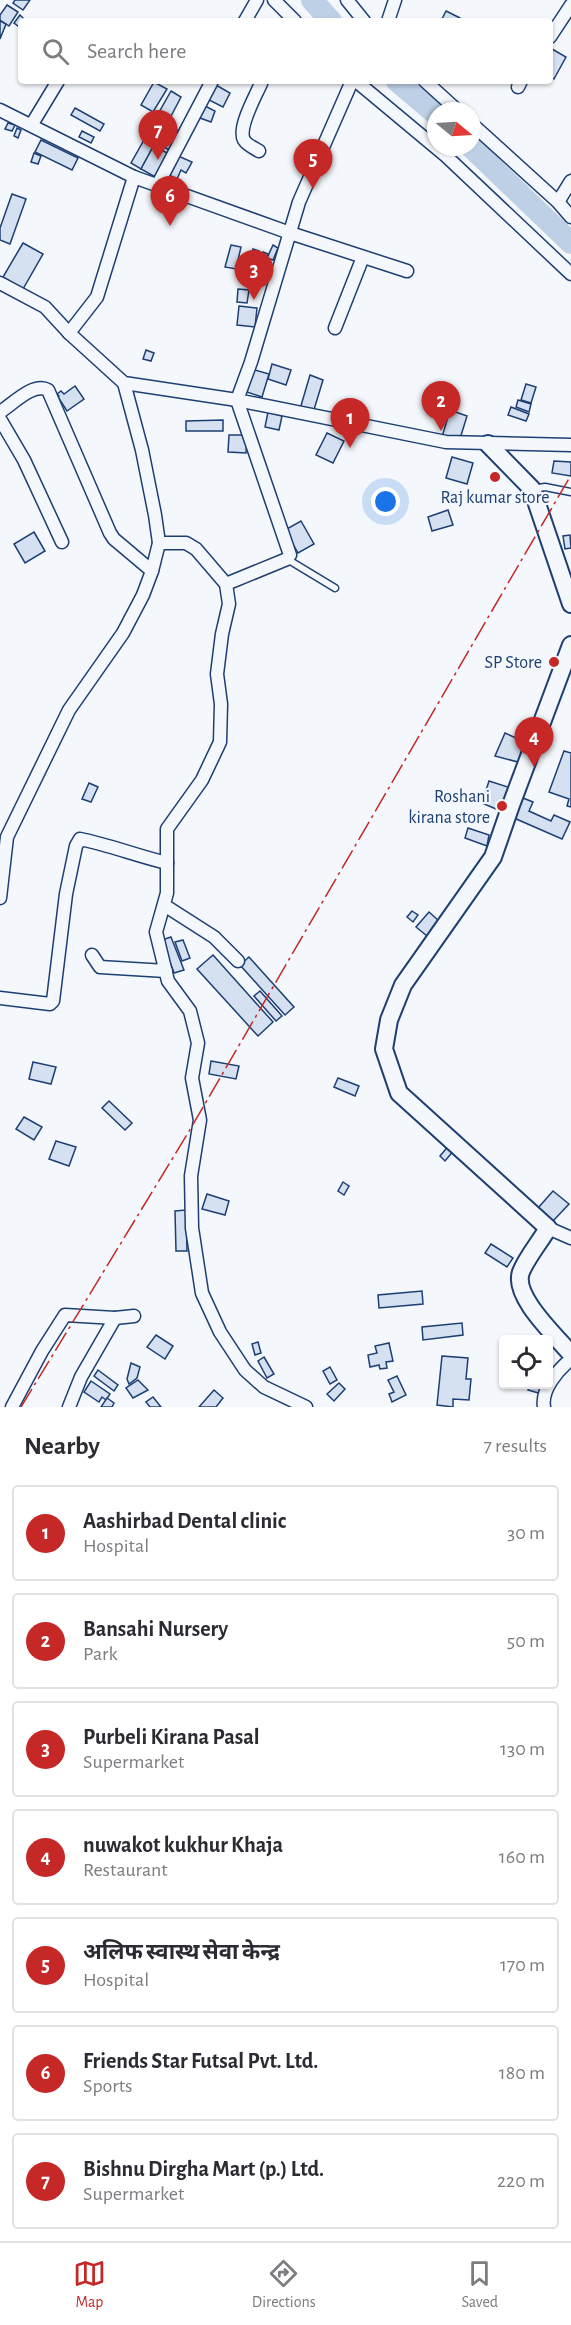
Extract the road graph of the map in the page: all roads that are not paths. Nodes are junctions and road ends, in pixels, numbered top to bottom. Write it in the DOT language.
graph roads {
  1 [pos="256,0"];
  2 [pos="274,0"];
  3 [pos="346,0"];
  4 [pos="395,0"];
  5 [pos="571,5"];
  6 [pos="247,18"];
  7 [pos="292,18"];
  8 [pos="361,18"];
  9 [pos="389,18"];
  10 [pos="553,32"];
  11 [pos="56,84"];
  12 [pos="210,84"];
  13 [pos="261,84"];
  14 [pos="351,84"];
  15 [pos="360,84"];
  16 [pos="428,84"];
  17 [pos="448,102"];
  18 [pos="0,110"];
  19 [pos="32,124"];
  20 [pos="481,132"];
  21 [pos="259,151"];
  22 [pos="134,177"];
  23 [pos="571,181"];
  24 [pos="157,186"];
  25 [pos="558,202"];
  26 [pos="571,217"];
  27 [pos="290,233"];
  28 [pos="363,257"];
  29 [pos="407,271"];
  30 [pos="571,274"];
  31 [pos="0,283"];
  32 [pos="335,328"];
  33 [pos="69,333"];
  34 [pos="124,383"];
  35 [pos="237,400"];
  36 [pos="0,412"];
  37 [pos="0,419"];
  38 [pos="488,444"];
  39 [pos="569,446"];
  40 [pos="532,489"];
  41 [pos="571,492"];
  42 [pos="62,542"];
  43 [pos="159,543"];
  44 [pos="287,560"];
  45 [pos="152,572"];
  46 [pos="226,584"];
  47 [pos="335,588"];
  48 [pos="571,604"];
  49 [pos="571,645"];
  50 [pos="167,863"];
  51 [pos="0,898"];
  52 [pos="164,905"];
  53 [pos="92,955"];
  54 [pos="238,961"];
  55 [pos="166,971"];
  56 [pos="0,998"];
  57 [pos="548,1228"];
  58 [pos="571,1238"];
  59 [pos="134,1316"];
  60 [pos="115,1318"];
  61 [pos="571,1354"];
  62 [pos="571,1359"];
  63 [pos="12,1407"];
  64 [pos="69,1407"];
  65 [pos="306,1407"];
  66 [pos="544,1407"];
  1 -- 6 [label="street"];
  2 -- 7 [label="street"];
  3 -- 8 [label="street"];
  4 -- 9 [label="street"];
  5 -- 10 [label="street"];
  11 -- 19 [label="street"];
  12 -- 24 [label="street"];
  13 -- 21 [label="street"];
  14 -- 27 [label="street"];
  15 -- 30 [label="street"];
  16 -- 17 [label="street"];
  18 -- 19 [label="street"];
  19 -- 22 [label="street"];
  20 -- 25 [label="street"];
  22 -- 24 [label="street"];
  22 -- 33 [label="street"];
  23 -- 25 [label="street"];
  24 -- 27 [label="street"];
  25 -- 26 [label="street"];
  27 -- 28 [label="street"];
  27 -- 35 [label="street"];
  28 -- 29 [label="street"];
  28 -- 32 [label="street"];
  31 -- 33 [label="street"];
  33 -- 34 [label="street"];
  34 -- 35 [label="street"];
  34 -- 43 [label="street"];
  35 -- 38 [label="street"];
  35 -- 44 [label="street"];
  36 -- 45 [label="street"];
  37 -- 42 [label="street"];
  38 -- 39 [label="street"];
  38 -- 40 [label="street"];
  40 -- 41 [label="lane"];
  40 -- 48 [label="street"];
  43 -- 45 [label="street"];
  43 -- 46 [label="street"];
  44 -- 46 [label="street"];
  44 -- 47 [label="lane"];
  45 -- 51 [label="street"];
  46 -- 50 [label="street"];
  49 -- 57 [label="street"];
  50 -- 52 [label="street"];
  50 -- 56 [label="street"];
  52 -- 54 [label="street"];
  52 -- 55 [label="street"];
  53 -- 55 [label="street"];
  55 -- 65 [label="street"];
  57 -- 58 [label="street"];
  57 -- 61 [label="street"];
  59 -- 60 [label="street"];
  60 -- 63 [label="street"];
  60 -- 64 [label="street"];
  62 -- 66 [label="street"];
}
